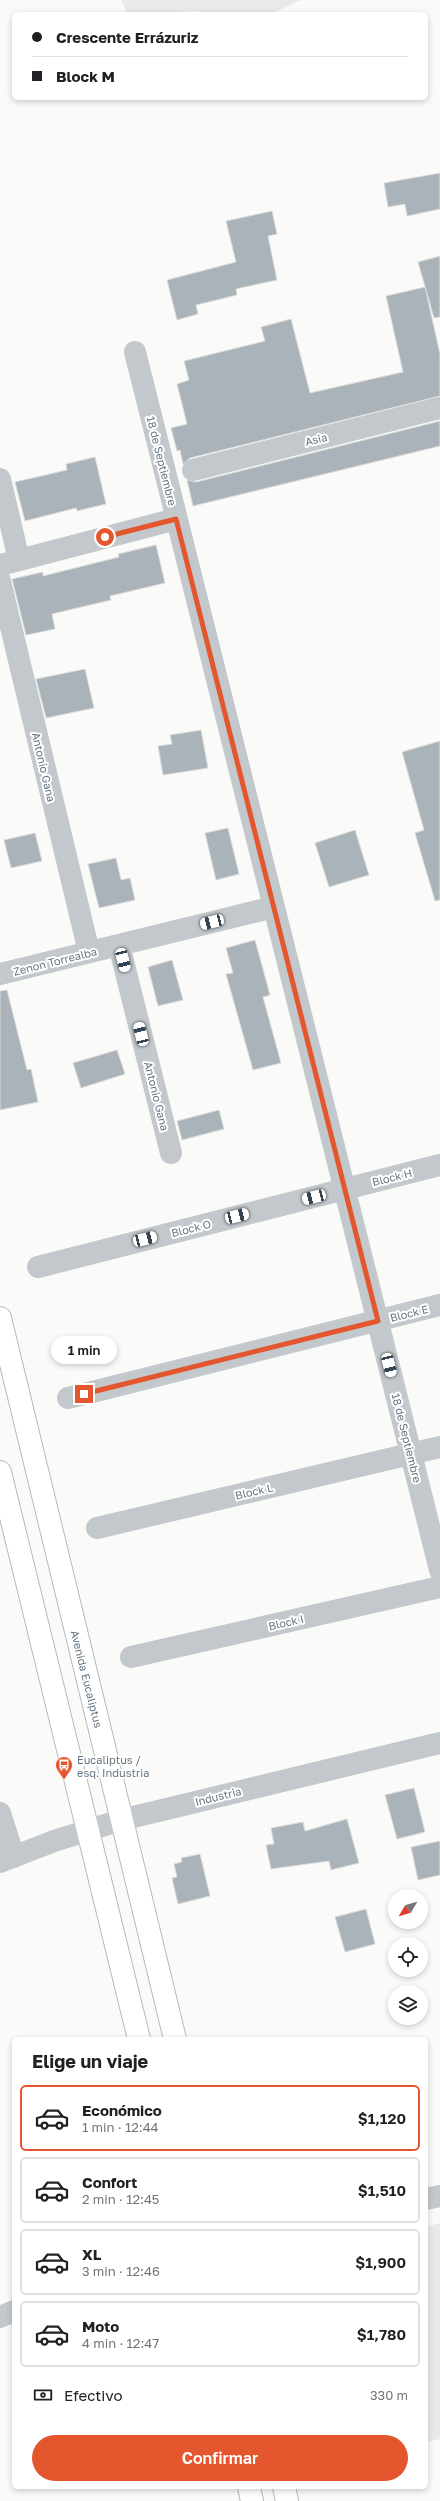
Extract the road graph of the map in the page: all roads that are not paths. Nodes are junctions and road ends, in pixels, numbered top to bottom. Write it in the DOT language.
graph roads {
  1 [pos="135,352"];
  2 [pos="440,408"];
  3 [pos="193,470"];
  4 [pos="0,479"];
  5 [pos="176,519"];
  6 [pos="9,562"];
  7 [pos="0,581"];
  8 [pos="274,907"];
  9 [pos="119,945"];
  10 [pos="89,952"];
  11 [pos="0,974"];
  12 [pos="171,1153"];
  13 [pos="440,1165"];
  14 [pos="344,1189"];
  15 [pos="38,1267"];
  16 [pos="440,1305"];
  17 [pos="0,1318"];
  18 [pos="378,1321"];
  19 [pos="68,1398"];
  20 [pos="440,1447"];
  21 [pos="411,1454"];
  22 [pos="0,1472"];
  23 [pos="97,1528"];
  24 [pos="440,1570"];
  25 [pos="440,1587"];
  26 [pos="131,1657"];
  27 [pos="440,1742"];
  28 [pos="0,1813"];
  29 [pos="121,1820"];
  30 [pos="88,1830"];
  31 [pos="7,1860"];
  32 [pos="139,2037"];
  33 [pos="175,2037"];
  34 [pos="440,2196"];
  35 [pos="428,2199"];
  36 [pos="12,2312"];
  37 [pos="0,2317"];
  38 [pos="249,2489"];
  39 [pos="285,2489"];
  40 [pos="252,2501"];
  41 [pos="288,2501"];
  1 -- 5 [label="street, 18 de Septiembre"];
  2 -- 3 [label="street, Asia"];
  4 -- 6 [label="street"];
  5 -- 6 [label="street"];
  5 -- 8 [label="street, 18 de Septiembre"];
  7 -- 10 [label="street, Antonio Gana"];
  8 -- 9 [label="street, Zenon Torrealba"];
  8 -- 14 [label="street, 18 de Septiembre"];
  9 -- 10 [label="street, Zenon Torrealba"];
  9 -- 12 [label="street, Antonio Gana"];
  10 -- 11 [label="street, Zenon Torrealba"];
  13 -- 14 [label="street, Block H"];
  14 -- 15 [label="street, Block O"];
  14 -- 18 [label="street, 18 de Septiembre"];
  16 -- 18 [label="street, Block E"];
  17 -- 29 [label="main road, Avenida Eucaliptus"];
  18 -- 19 [label="street, Block E"];
  18 -- 21 [label="street, 18 de Septiembre"];
  20 -- 21 [label="street, Block L"];
  21 -- 23 [label="street, Block L"];
  21 -- 24 [label="street, 18 de Septiembre"];
  22 -- 30 [label="main road"];
  25 -- 26 [label="street, Block I"];
  27 -- 29 [label="street, Industria"];
  28 -- 31 [label="street"];
  29 -- 30 [label="street, Industria"];
  29 -- 33 [label="main road, Avenida Eucaliptus"];
  30 -- 31 [label="street, Industria"];
  30 -- 32 [label="main road"];
  34 -- 35 [label="street"];
  36 -- 37 [label="street"];
  38 -- 40 [label="main road"];
  39 -- 41 [label="main road"];
}
